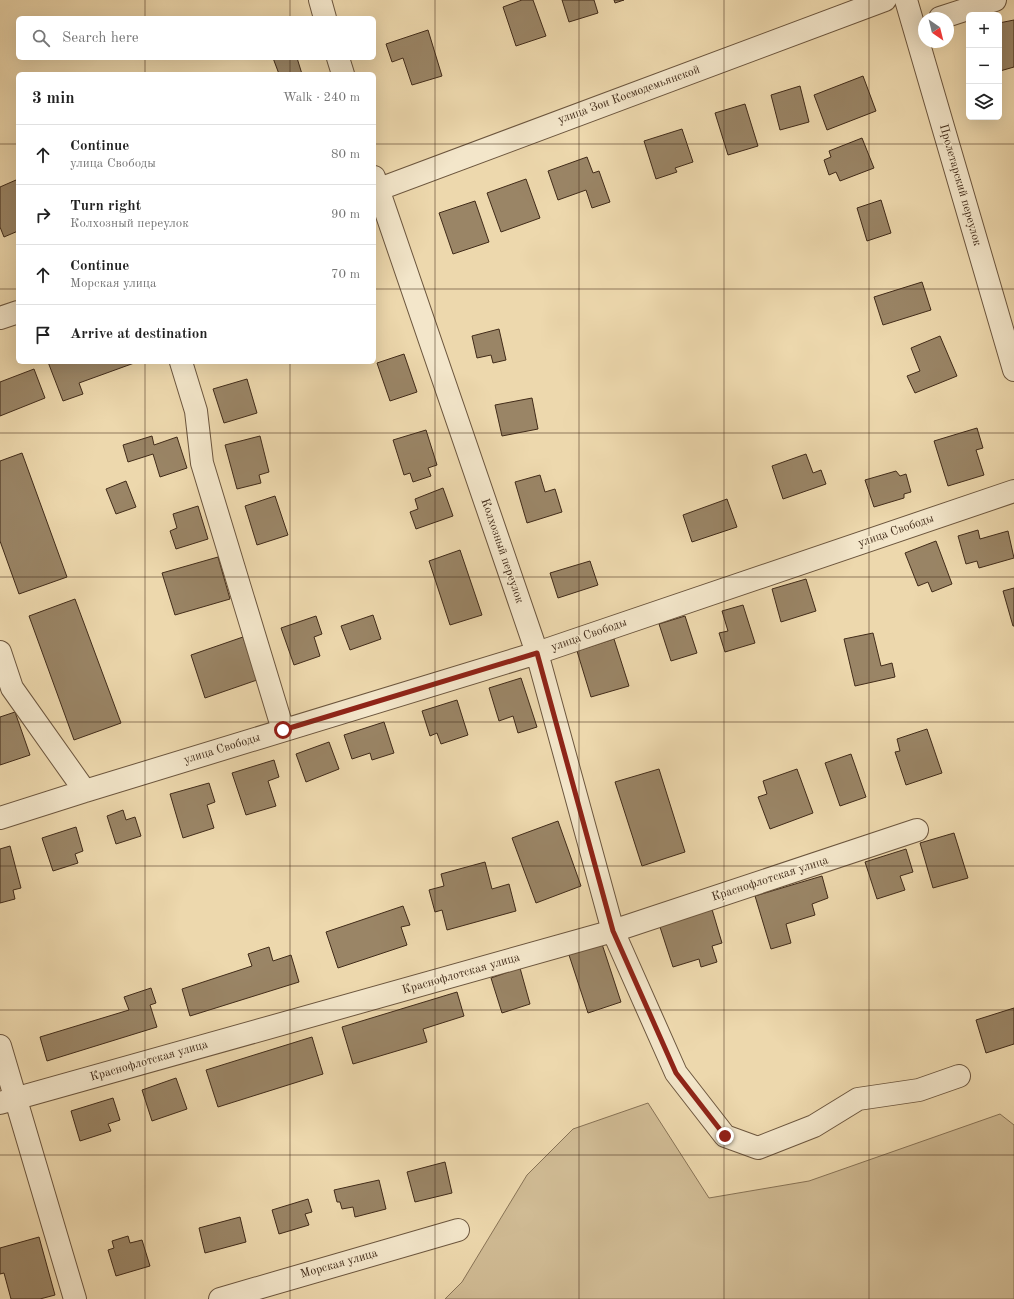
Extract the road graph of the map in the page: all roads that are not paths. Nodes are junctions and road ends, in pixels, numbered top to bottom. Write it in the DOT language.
graph roads {
  1 [pos="320,0"];
  2 [pos="885,0"];
  3 [pos="906,0"];
  4 [pos="995,0"];
  5 [pos="954,13"];
  6 [pos="324,16"];
  7 [pos="918,23"];
  8 [pos="925,48"];
  9 [pos="338,60"];
  10 [pos="342,72"];
  11 [pos="376,186"];
  12 [pos="376,189"];
  13 [pos="16,313"];
  14 [pos="0,318"];
  15 [pos="182,364"];
  16 [pos="1014,370"];
  17 [pos="1014,491"];
  18 [pos="0,652"];
  19 [pos="537,653"];
  20 [pos="283,730"];
  21 [pos="85,791"];
  22 [pos="0,818"];
  23 [pos="917,830"];
  24 [pos="613,931"];
  25 [pos="0,1046"];
  26 [pos="959,1076"];
  27 [pos="8,1100"];
  28 [pos="458,1230"];
  29 [pos="75,1299"];
  30 [pos="220,1299"];
  1 -- 6 [label="street"];
  2 -- 11 [label="street, улица Зои Космодемьянской"];
  3 -- 7 [label="street, Пролетарский переулок"];
  4 -- 5 [label="street"];
  8 -- 16 [label="street, Пролетарский переулок"];
  9 -- 10 [label="street"];
  12 -- 19 [label="street, Колхозный переулок"];
  13 -- 14 [label="street"];
  15 -- 20 [label="street"];
  17 -- 19 [label="street, улица Свободы"];
  18 -- 21 [label="street"];
  19 -- 20 [label="street, улица Свободы"];
  19 -- 24 [label="street, Колхозный переулок"];
  20 -- 21 [label="street, улица Свободы"];
  21 -- 22 [label="street, улица Свободы"];
  23 -- 24 [label="street, Краснофлотская улица"];
  24 -- 26 [label="street"];
  24 -- 27 [label="street, Краснофлотская улица"];
  25 -- 27 [label="street"];
  27 -- 29 [label="street"];
  28 -- 30 [label="street, Морская улица"];
}
